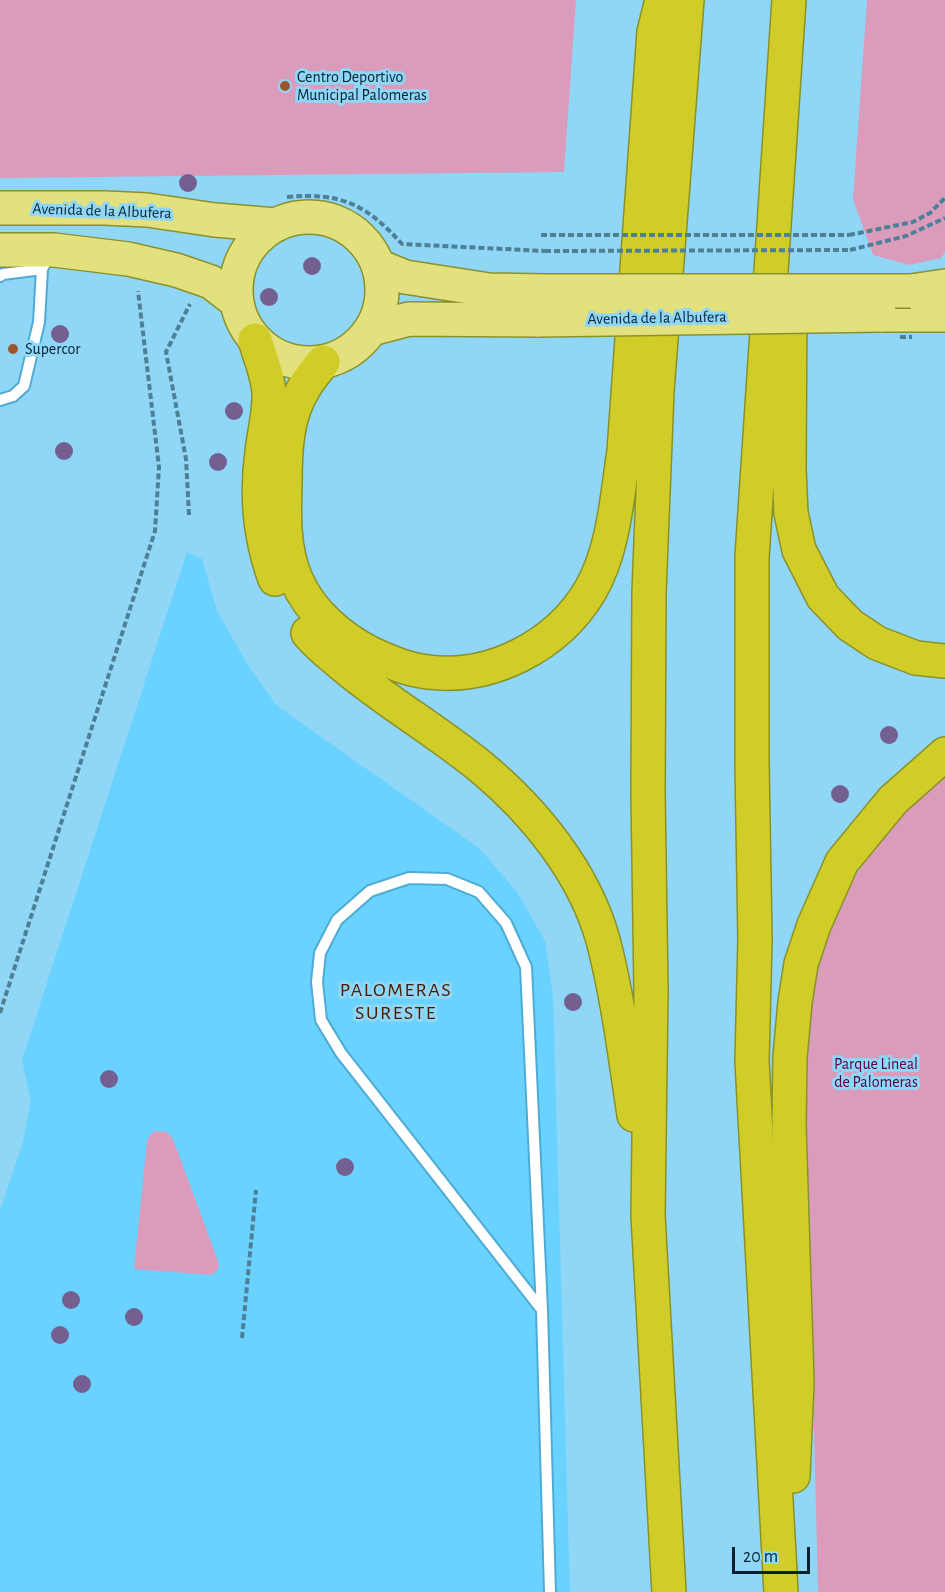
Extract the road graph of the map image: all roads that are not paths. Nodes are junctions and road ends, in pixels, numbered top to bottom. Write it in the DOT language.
graph roads {
  1 [pos="662,0"];
  2 [pos="687,0"];
  3 [pos="791,0"];
  4 [pos="0,208"];
  5 [pos="278,211"];
  6 [pos="0,250"];
  7 [pos="48,260"];
  8 [pos="378,266"];
  9 [pos="0,276"];
  10 [pos="945,286"];
  11 [pos="237,302"];
  12 [pos="542,306"];
  13 [pos="945,315"];
  14 [pos="371,329"];
  15 [pos="255,340"];
  16 [pos="323,362"];
  17 [pos="0,400"];
  18 [pos="945,661"];
  19 [pos="945,754"];
  20 [pos="648,1215"];
  21 [pos="542,1310"];
  22 [pos="550,1592"];
  23 [pos="669,1592"];
  24 [pos="781,1592"];
  25 [pos="788,1592"];
  1 -- 16 [label="highway"];
  2 -- 20 [label="highway"];
  3 -- 18 [label="highway"];
  3 -- 24 [label="highway"];
  4 -- 5 [label="main road, Avenida de la Albufera"];
  5 -- 8 [label="main road"];
  5 -- 11 [label="main road"];
  6 -- 7 [label="main road"];
  7 -- 9 [label="lane"];
  7 -- 11 [label="main road"];
  7 -- 17 [label="lane"];
  8 -- 12 [label="main road, Avenida de la Albufera"];
  8 -- 14 [label="main road"];
  10 -- 12 [label="main road, Avenida de la Albufera, bridge"];
  11 -- 15 [label="main road"];
  12 -- 13 [label="main road, Avenida de la Albufera, bridge"];
  12 -- 14 [label="main road, Avenida de la Albufera"];
  14 -- 16 [label="main road"];
  15 -- 16 [label="main road"];
  15 -- 20 [label="highway"];
  19 -- 25 [label="highway"];
  20 -- 23 [label="highway"];
  21 -- 21 [label="lane"];
  21 -- 22 [label="lane"];
}
